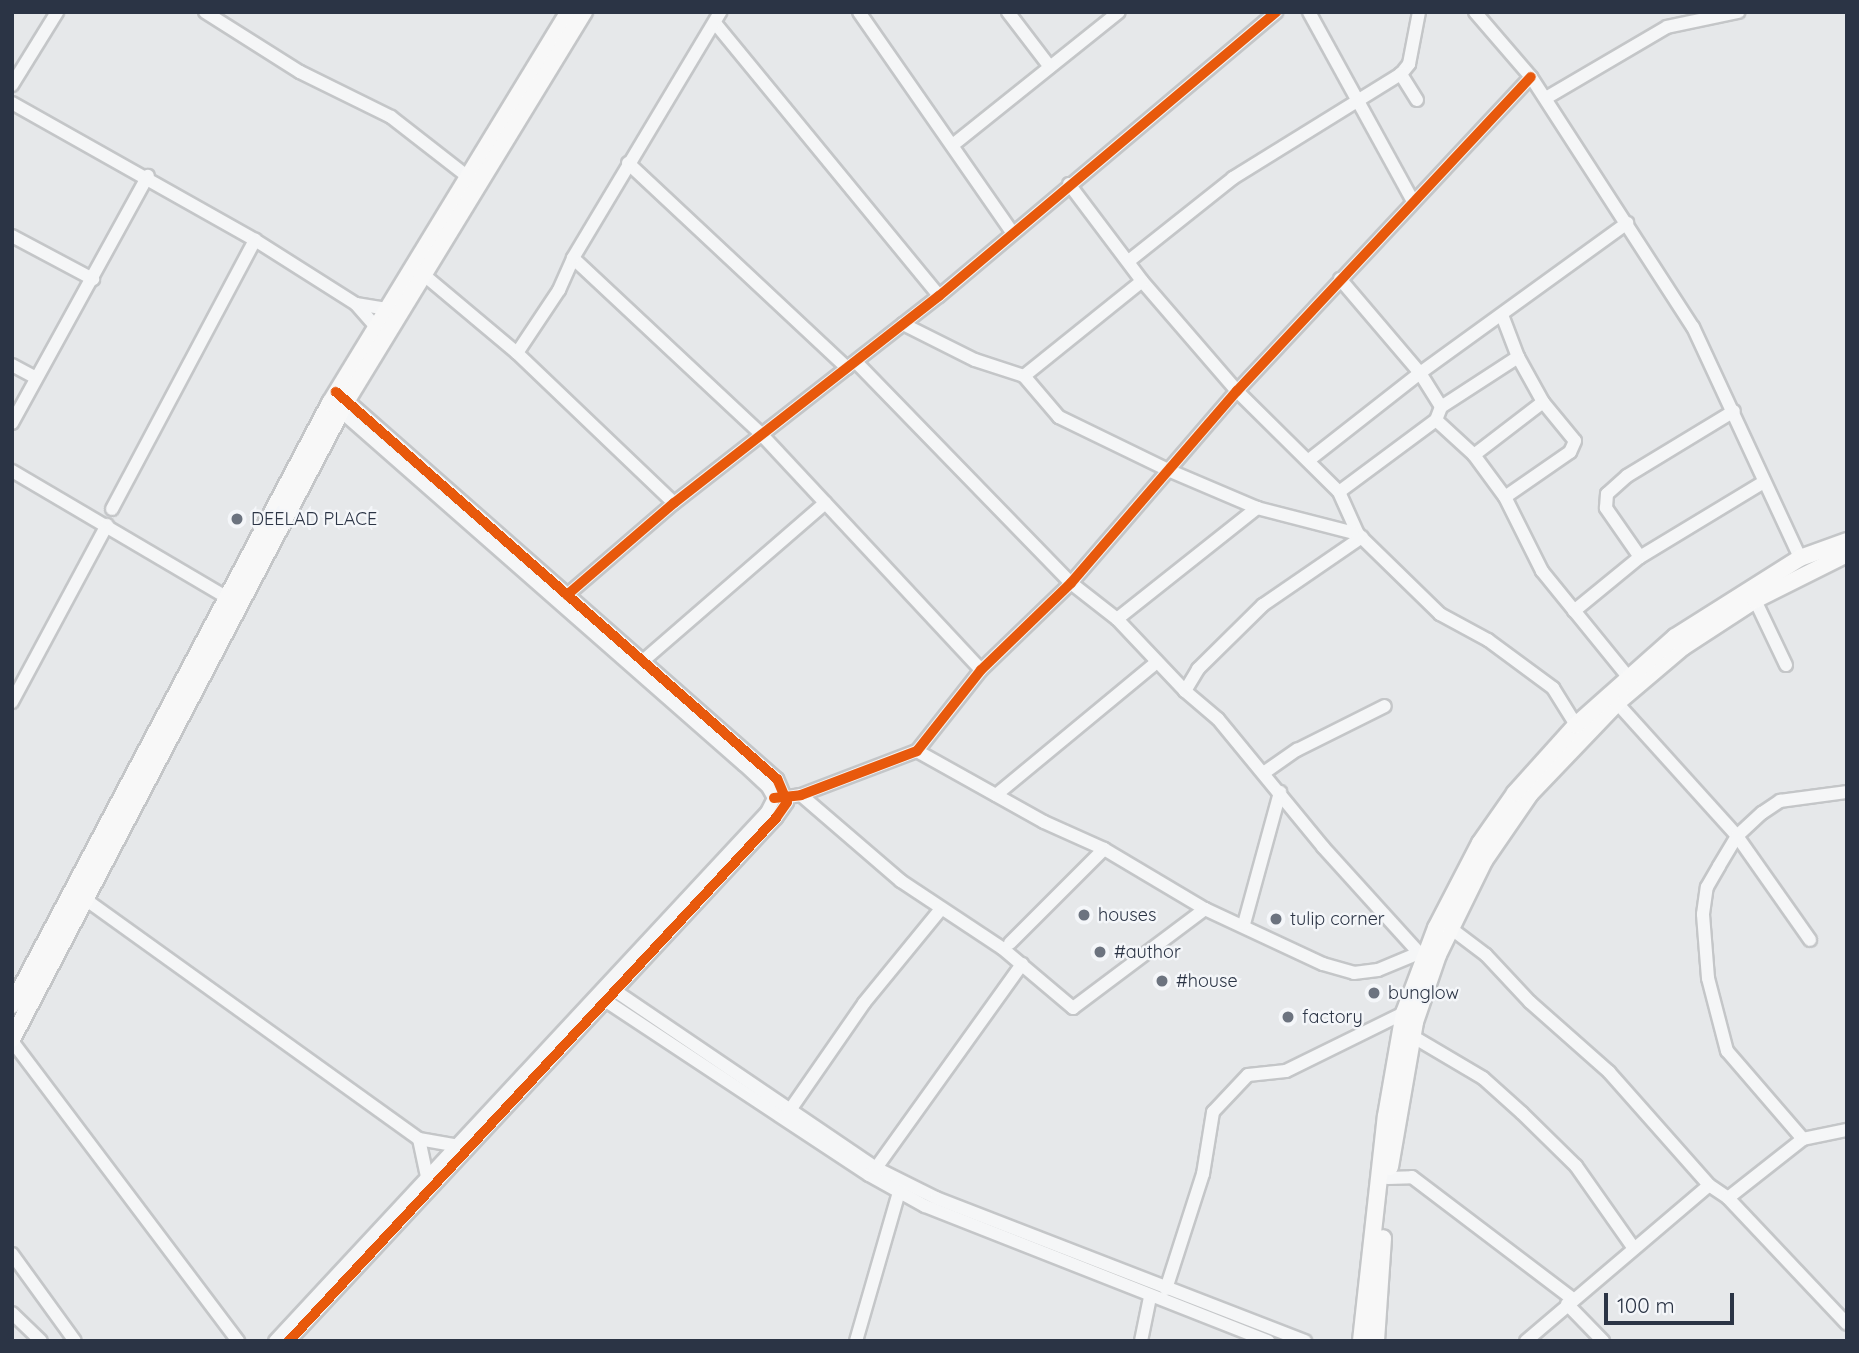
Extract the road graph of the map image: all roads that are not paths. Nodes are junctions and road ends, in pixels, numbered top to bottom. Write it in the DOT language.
graph roads {
  1 [pos="57,12"];
  2 [pos="205,12"];
  3 [pos="859,12"];
  4 [pos="1008,12"];
  5 [pos="1119,12"];
  6 [pos="1276,12"];
  7 [pos="1309,12"];
  8 [pos="1419,12"];
  9 [pos="1475,12"];
  10 [pos="1738,12"];
  11 [pos="572,13"];
  12 [pos="717,18"];
  13 [pos="1050,67"];
  14 [pos="1401,74"];
  15 [pos="1531,76"];
  16 [pos="12,85"];
  17 [pos="1546,98"];
  18 [pos="1358,100"];
  19 [pos="1417,100"];
  20 [pos="12,103"];
  21 [pos="954,144"];
  22 [pos="628,163"];
  23 [pos="148,176"];
  24 [pos="468,177"];
  25 [pos="1069,184"];
  26 [pos="1413,201"];
  27 [pos="1627,223"];
  28 [pos="1011,231"];
  29 [pos="12,236"];
  30 [pos="255,240"];
  31 [pos="573,258"];
  32 [pos="1130,260"];
  33 [pos="424,275"];
  34 [pos="93,279"];
  35 [pos="1340,279"];
  36 [pos="1142,281"];
  37 [pos="939,296"];
  38 [pos="356,304"];
  39 [pos="387,309"];
  40 [pos="1502,315"];
  41 [pos="904,324"];
  42 [pos="376,327"];
  43 [pos="517,353"];
  44 [pos="1518,357"];
  45 [pos="12,365"];
  46 [pos="852,365"];
  47 [pos="1420,373"];
  48 [pos="1024,376"];
  49 [pos="36,378"];
  50 [pos="1237,391"];
  51 [pos="338,401"];
  52 [pos="1543,402"];
  53 [pos="1441,407"];
  54 [pos="1734,411"];
  55 [pos="1436,421"];
  56 [pos="12,423"];
  57 [pos="762,435"];
  58 [pos="1474,455"];
  59 [pos="1309,460"];
  60 [pos="1168,470"];
  61 [pos="12,471"];
  62 [pos="1764,482"];
  63 [pos="1339,492"];
  64 [pos="1505,497"];
  65 [pos="674,503"];
  66 [pos="825,503"];
  67 [pos="1257,508"];
  68 [pos="112,509"];
  69 [pos="107,525"];
  70 [pos="1360,535"];
  71 [pos="1847,541"];
  72 [pos="1847,554"];
  73 [pos="1640,557"];
  74 [pos="1800,558"];
  75 [pos="1071,583"];
  76 [pos="567,595"];
  77 [pos="226,597"];
  78 [pos="1755,600"];
  79 [pos="1574,611"];
  80 [pos="1117,619"];
  81 [pos="586,620"];
  82 [pos="643,660"];
  83 [pos="1157,662"];
  84 [pos="1786,665"];
  85 [pos="981,670"];
  86 [pos="1628,677"];
  87 [pos="1185,691"];
  88 [pos="12,702"];
  89 [pos="1617,704"];
  90 [pos="1385,706"];
  91 [pos="1576,725"];
  92 [pos="917,751"];
  93 [pos="1265,772"];
  94 [pos="1280,792"];
  95 [pos="1847,792"];
  96 [pos="801,795"];
  97 [pos="996,795"];
  98 [pos="780,798"];
  99 [pos="1737,836"];
  100 [pos="1104,849"];
  101 [pos="85,899"];
  102 [pos="1205,909"];
  103 [pos="940,910"];
  104 [pos="1244,925"];
  105 [pos="1449,927"];
  106 [pos="1810,940"];
  107 [pos="1010,943"];
  108 [pos="1422,955"];
  109 [pos="1022,964"];
  110 [pos="607,993"];
  111 [pos="12,1005"];
  112 [pos="1404,1013"];
  113 [pos="1412,1037"];
  114 [pos="12,1040"];
  115 [pos="790,1110"];
  116 [pos="1847,1130"];
  117 [pos="419,1139"];
  118 [pos="1803,1139"];
  119 [pos="457,1146"];
  120 [pos="876,1168"];
  121 [pos="427,1178"];
  122 [pos="1388,1178"];
  123 [pos="1709,1185"];
  124 [pos="899,1192"];
  125 [pos="1728,1198"];
  126 [pos="1633,1247"];
  127 [pos="12,1254"];
  128 [pos="1166,1289"];
  129 [pos="1150,1297"];
  130 [pos="1570,1302"];
  131 [pos="12,1313"];
  132 [pos="1847,1324"];
  133 [pos="41,1341"];
  134 [pos="75,1341"];
  135 [pos="238,1341"];
  136 [pos="275,1341"];
  137 [pos="289,1341"];
  138 [pos="856,1341"];
  139 [pos="1141,1341"];
  140 [pos="1268,1341"];
  141 [pos="1305,1341"];
  142 [pos="1362,1341"];
  143 [pos="1376,1341"];
  144 [pos="1526,1341"];
  145 [pos="1603,1341"];
  1 -- 16 [label="street"];
  2 -- 24 [label="street"];
  3 -- 21 [label="street"];
  4 -- 13 [label="street"];
  5 -- 13 [label="street"];
  6 -- 25 [label="street"];
  7 -- 18 [label="street"];
  8 -- 14 [label="street"];
  9 -- 15 [label="street"];
  10 -- 17 [label="street"];
  11 -- 24 [label="main road"];
  11 -- 33 [label="main road"];
  12 -- 22 [label="street"];
  12 -- 37 [label="street"];
  13 -- 21 [label="street"];
  14 -- 18 [label="street"];
  14 -- 19 [label="street"];
  15 -- 17 [label="street"];
  15 -- 26 [label="street"];
  17 -- 27 [label="street"];
  18 -- 26 [label="street"];
  18 -- 32 [label="street"];
  20 -- 23 [label="street"];
  21 -- 28 [label="street"];
  22 -- 31 [label="street"];
  22 -- 46 [label="street"];
  23 -- 30 [label="street"];
  23 -- 34 [label="street"];
  24 -- 39 [label="main road"];
  25 -- 28 [label="street"];
  25 -- 32 [label="street"];
  26 -- 35 [label="street"];
  27 -- 40 [label="street"];
  27 -- 54 [label="street"];
  28 -- 37 [label="street"];
  29 -- 34 [label="street"];
  30 -- 38 [label="street"];
  30 -- 68 [label="street"];
  31 -- 43 [label="street"];
  31 -- 57 [label="street"];
  32 -- 36 [label="street"];
  33 -- 43 [label="street"];
  33 -- 51 [label="main road"];
  34 -- 49 [label="street"];
  35 -- 47 [label="street"];
  35 -- 50 [label="street"];
  36 -- 48 [label="street"];
  36 -- 50 [label="street"];
  37 -- 41 [label="street"];
  38 -- 39 [label="street"];
  38 -- 42 [label="street"];
  39 -- 42 [label="main road"];
  40 -- 44 [label="street"];
  40 -- 47 [label="street"];
  41 -- 46 [label="street"];
  41 -- 48 [label="street"];
  42 -- 51 [label="main road"];
  43 -- 65 [label="street"];
  44 -- 52 [label="street"];
  44 -- 53 [label="street"];
  45 -- 49 [label="street"];
  46 -- 57 [label="street"];
  46 -- 75 [label="street"];
  47 -- 53 [label="street"];
  47 -- 59 [label="street"];
  48 -- 60 [label="street"];
  49 -- 56 [label="street"];
  50 -- 59 [label="street"];
  50 -- 60 [label="street"];
  51 -- 76 [label="street"];
  51 -- 77 [label="main road"];
  51 -- 81 [label="street"];
  51 -- 101 [label="main road"];
  52 -- 58 [label="street"];
  52 -- 64 [label="street"];
  53 -- 55 [label="street"];
  54 -- 62 [label="street"];
  54 -- 73 [label="street"];
  55 -- 58 [label="street"];
  55 -- 63 [label="street"];
  57 -- 65 [label="street"];
  57 -- 66 [label="street"];
  58 -- 64 [label="street"];
  59 -- 63 [label="street"];
  60 -- 67 [label="street"];
  60 -- 75 [label="street"];
  61 -- 69 [label="street"];
  62 -- 73 [label="street"];
  62 -- 74 [label="street"];
  63 -- 70 [label="street"];
  64 -- 79 [label="street"];
  65 -- 76 [label="street"];
  66 -- 82 [label="street"];
  66 -- 85 [label="street"];
  67 -- 70 [label="street"];
  67 -- 80 [label="street"];
  69 -- 77 [label="street"];
  69 -- 88 [label="street"];
  70 -- 87 [label="street"];
  70 -- 91 [label="street"];
  71 -- 74 [label="main road"];
  72 -- 78 [label="main road"];
  73 -- 79 [label="street"];
  74 -- 86 [label="main road"];
  75 -- 80 [label="street"];
  75 -- 85 [label="street"];
  76 -- 81 [label="street"];
  77 -- 111 [label="main road"];
  78 -- 84 [label="street"];
  78 -- 89 [label="main road"];
  79 -- 86 [label="street"];
  80 -- 83 [label="street"];
  81 -- 82 [label="street"];
  81 -- 98 [label="street"];
  82 -- 98 [label="street"];
  83 -- 87 [label="street"];
  83 -- 97 [label="street"];
  85 -- 92 [label="street"];
  86 -- 91 [label="main road"];
  87 -- 93 [label="street"];
  89 -- 99 [label="street"];
  89 -- 105 [label="main road"];
  90 -- 93 [label="street"];
  91 -- 108 [label="main road"];
  92 -- 96 [label="street"];
  92 -- 97 [label="street"];
  93 -- 94 [label="street"];
  94 -- 104 [label="street"];
  94 -- 108 [label="street"];
  95 -- 99 [label="street"];
  96 -- 98 [label="street"];
  96 -- 103 [label="street"];
  97 -- 100 [label="street"];
  98 -- 110 [label="street"];
  99 -- 106 [label="street"];
  99 -- 118 [label="street"];
  100 -- 102 [label="street"];
  100 -- 107 [label="street"];
  101 -- 114 [label="main road"];
  101 -- 117 [label="street"];
  102 -- 104 [label="street"];
  102 -- 109 [label="street"];
  103 -- 109 [label="street"];
  103 -- 115 [label="street"];
  104 -- 108 [label="street"];
  105 -- 113 [label="main road"];
  105 -- 123 [label="street"];
  108 -- 112 [label="main road"];
  109 -- 120 [label="street"];
  110 -- 115 [label="street"];
  110 -- 119 [label="street"];
  110 -- 124 [label="street"];
  110 -- 137 [label="street"];
  112 -- 128 [label="street"];
  112 -- 142 [label="main road"];
  113 -- 122 [label="main road"];
  113 -- 126 [label="street"];
  114 -- 135 [label="street"];
  115 -- 120 [label="street"];
  116 -- 118 [label="street"];
  117 -- 119 [label="street"];
  117 -- 121 [label="street"];
  118 -- 125 [label="street"];
  119 -- 121 [label="street"];
  120 -- 128 [label="street"];
  121 -- 136 [label="street"];
  122 -- 130 [label="street"];
  122 -- 143 [label="main road"];
  123 -- 125 [label="street"];
  123 -- 126 [label="street"];
  124 -- 129 [label="street"];
  124 -- 138 [label="street"];
  125 -- 132 [label="street"];
  126 -- 130 [label="street"];
  127 -- 134 [label="street"];
  128 -- 141 [label="street"];
  129 -- 139 [label="street"];
  129 -- 140 [label="street"];
  130 -- 144 [label="street"];
  130 -- 145 [label="street"];
  131 -- 133 [label="street"];
}
